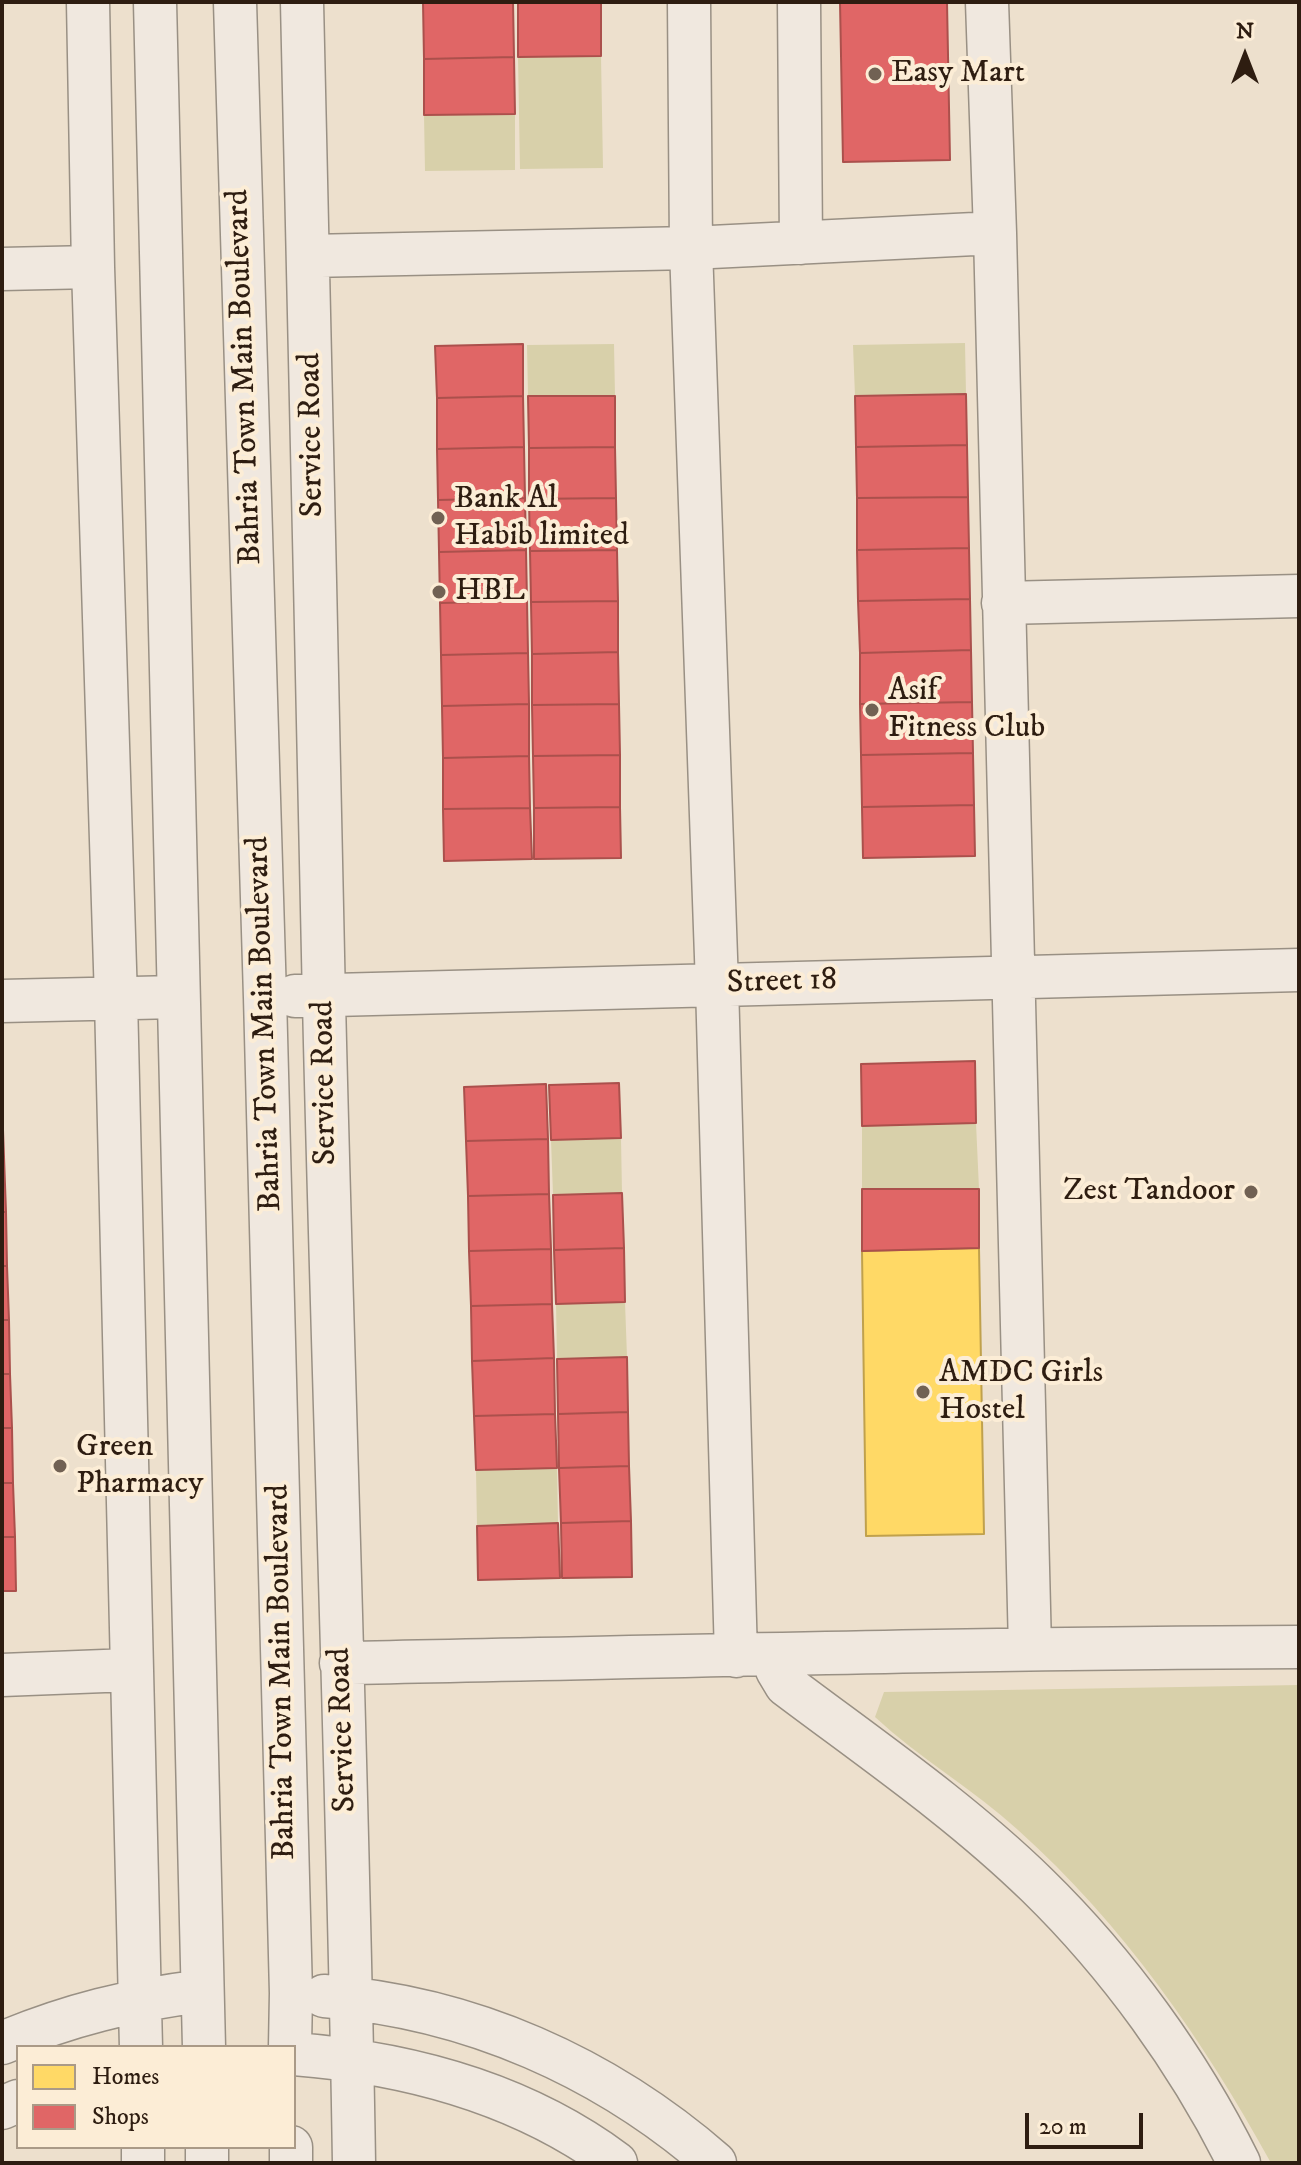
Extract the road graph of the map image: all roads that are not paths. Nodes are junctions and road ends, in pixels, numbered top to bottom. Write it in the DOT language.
graph roads {
  1 [pos="88,2"];
  2 [pos="155,2"];
  3 [pos="235,2"];
  4 [pos="302,2"];
  5 [pos="689,2"];
  6 [pos="799,2"];
  7 [pos="987,2"];
  8 [pos="995,233"];
  9 [pos="801,243"];
  10 [pos="691,248"];
  11 [pos="309,256"];
  12 [pos="93,267"];
  13 [pos="2,269"];
  14 [pos="1299,596"];
  15 [pos="1003,603"];
  16 [pos="1299,970"];
  17 [pos="1014,977"];
  18 [pos="717,985"];
  19 [pos="324,996"];
  20 [pos="177,997"];
  21 [pos="265,997"];
  22 [pos="116,999"];
  23 [pos="2,1001"];
  24 [pos="1299,1647"];
  25 [pos="1030,1648"];
  26 [pos="755,1655"];
  27 [pos="341,1663"];
  28 [pos="130,1670"];
  29 [pos="2,1675"];
  30 [pos="202,1991"];
  31 [pos="291,1993"];
  32 [pos="352,1998"];
  33 [pos="140,1999"];
  34 [pos="2,2043"];
  35 [pos="141,2045"];
  36 [pos="204,2045"];
  37 [pos="290,2045"];
  38 [pos="296,2054"];
  39 [pos="353,2059"];
  40 [pos="354,2163"];
  41 [pos="616,2163"];
  42 [pos="715,2163"];
  43 [pos="1239,2163"];
  1 -- 12 [label="street"];
  2 -- 20 [label="street"];
  3 -- 21 [label="street, Bahria Town Main Boulevard"];
  4 -- 11 [label="street, Service Road"];
  5 -- 10 [label="street"];
  6 -- 9 [label="street"];
  7 -- 8 [label="street"];
  8 -- 9 [label="street"];
  8 -- 15 [label="street"];
  9 -- 10 [label="street"];
  10 -- 11 [label="street"];
  10 -- 18 [label="street"];
  11 -- 19 [label="street, Service Road"];
  12 -- 13 [label="street"];
  12 -- 22 [label="street"];
  14 -- 15 [label="street"];
  15 -- 17 [label="street"];
  16 -- 17 [label="street, Street 18"];
  17 -- 18 [label="street, Street 18"];
  17 -- 25 [label="street"];
  18 -- 19 [label="street, Street 18"];
  18 -- 26 [label="street"];
  19 -- 21 [label="street, Street 18"];
  19 -- 27 [label="street, Service Road"];
  20 -- 22 [label="street"];
  20 -- 30 [label="street"];
  21 -- 31 [label="street, Bahria Town Main Boulevard"];
  22 -- 23 [label="street"];
  22 -- 28 [label="street"];
  24 -- 25 [label="street"];
  25 -- 26 [label="street"];
  26 -- 27 [label="street"];
  26 -- 43 [label="street"];
  27 -- 32 [label="street, Service Road"];
  28 -- 29 [label="street"];
  28 -- 33 [label="street"];
  30 -- 33 [label="street"];
  30 -- 36 [label="street"];
  31 -- 32 [label="street"];
  31 -- 37 [label="street, Bahria Town Main Boulevard"];
  32 -- 39 [label="street, Service Road"];
  32 -- 42 [label="street"];
  33 -- 34 [label="street"];
  33 -- 35 [label="street"];
  38 -- 39 [label="street"];
  39 -- 40 [label="street, Service Road"];
  39 -- 41 [label="street"];
}
